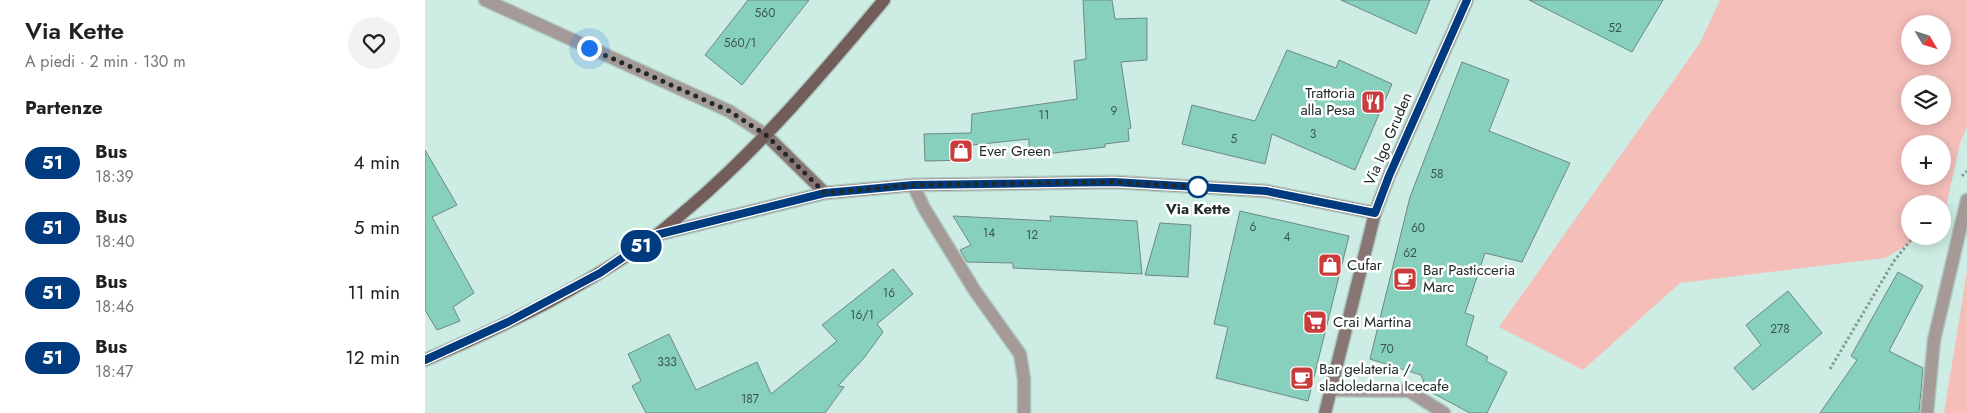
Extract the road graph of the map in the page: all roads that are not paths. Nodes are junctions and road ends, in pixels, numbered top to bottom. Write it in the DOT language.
graph roads {
  1 [pos="485,0"];
  2 [pos="884,0"];
  3 [pos="1467,0"];
  4 [pos="766,135"];
  5 [pos="913,185"];
  6 [pos="825,193"];
  7 [pos="1967,200"];
  8 [pos="1375,213"];
  9 [pos="656,235"];
  10 [pos="425,360"];
  11 [pos="1332,390"];
  12 [pos="1024,413"];
  13 [pos="1325,413"];
  14 [pos="1444,413"];
  15 [pos="1927,413"];
  1 -- 4 [label="street"];
  2 -- 4 [label="main road"];
  3 -- 8 [label="street, Via Igo Gruden"];
  4 -- 6 [label="street"];
  4 -- 9 [label="main road"];
  5 -- 6 [label="street"];
  5 -- 8 [label="street"];
  5 -- 12 [label="street"];
  6 -- 9 [label="street"];
  7 -- 15 [label="street"];
  8 -- 11 [label="street, Via Igo Gruden"];
  9 -- 10 [label="main road"];
  11 -- 13 [label="street, Via Igo Gruden"];
  11 -- 14 [label="street"];
}
